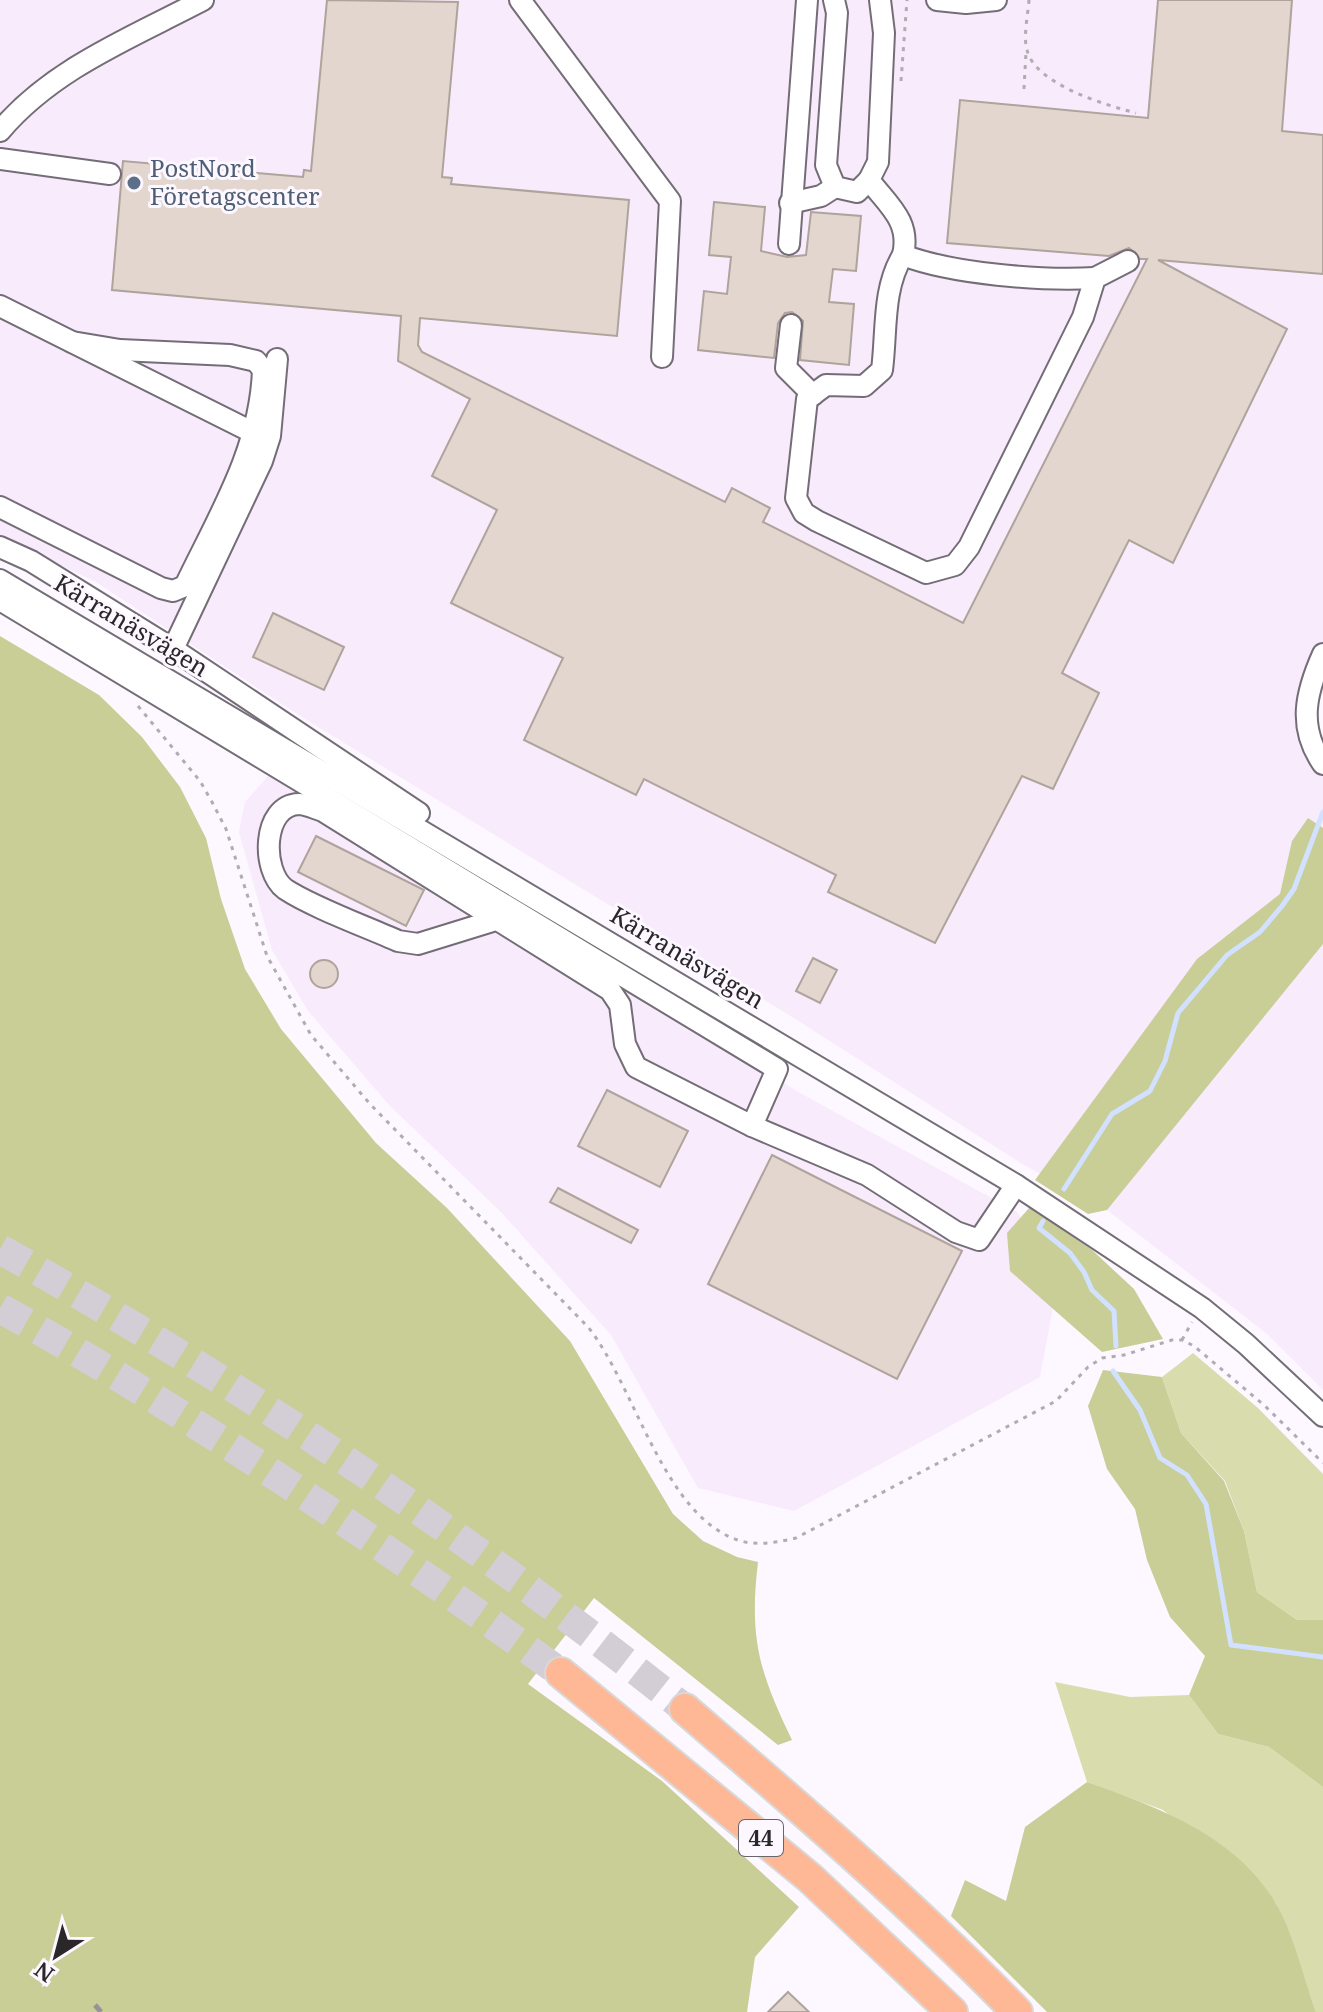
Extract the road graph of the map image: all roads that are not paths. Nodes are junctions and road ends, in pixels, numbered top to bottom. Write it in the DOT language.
graph roads {
  1 [pos="203,0"];
  2 [pos="520,0"];
  3 [pos="807,0"];
  4 [pos="834,0"];
  5 [pos="880,0"];
  6 [pos="937,0"];
  7 [pos="996,0"];
  8 [pos="0,131"];
  9 [pos="0,159"];
  10 [pos="110,174"];
  11 [pos="869,180"];
  12 [pos="835,187"];
  13 [pos="790,203"];
  14 [pos="789,244"];
  15 [pos="903,255"];
  16 [pos="1128,261"];
  17 [pos="1095,278"];
  18 [pos="0,306"];
  19 [pos="791,325"];
  20 [pos="72,342"];
  21 [pos="662,357"];
  22 [pos="277,359"];
  23 [pos="813,395"];
  24 [pos="254,433"];
  25 [pos="0,507"];
  26 [pos="0,547"];
  27 [pos="0,580"];
  28 [pos="0,600"];
  29 [pos="173,649"];
  30 [pos="1323,654"];
  31 [pos="1322,762"];
  32 [pos="499,919"];
  33 [pos="748,1024"];
  34 [pos="752,1126"];
  35 [pos="1016,1185"];
  36 [pos="1323,1416"];
  37 [pos="561,1673"];
  38 [pos="685,1709"];
  39 [pos="952,2012"];
  40 [pos="1017,2012"];
  1 -- 8 [label="street"];
  2 -- 21 [label="street"];
  3 -- 13 [label="street"];
  4 -- 12 [label="street"];
  5 -- 11 [label="street"];
  6 -- 7 [label="street"];
  9 -- 10 [label="street"];
  11 -- 12 [label="street"];
  11 -- 15 [label="street"];
  12 -- 13 [label="street"];
  13 -- 14 [label="street"];
  15 -- 17 [label="street"];
  15 -- 23 [label="street"];
  16 -- 17 [label="street"];
  17 -- 23 [label="street"];
  18 -- 20 [label="street"];
  19 -- 23 [label="street"];
  20 -- 24 [label="street"];
  20 -- 24 [label="street"];
  22 -- 29 [label="street"];
  24 -- 25 [label="street"];
  26 -- 29 [label="street"];
  27 -- 33 [label="street, Kärranäsvägen"];
  28 -- 34 [label="street"];
  29 -- 33 [label="street"];
  30 -- 31 [label="street"];
  32 -- 32 [label="street"];
  32 -- 34 [label="street"];
  33 -- 35 [label="street, Kärranäsvägen"];
  34 -- 35 [label="street"];
  35 -- 36 [label="street, Kärranäsvägen"];
  37 -- 39 [label="highway, 44"];
  38 -- 40 [label="highway, 44"];
}
